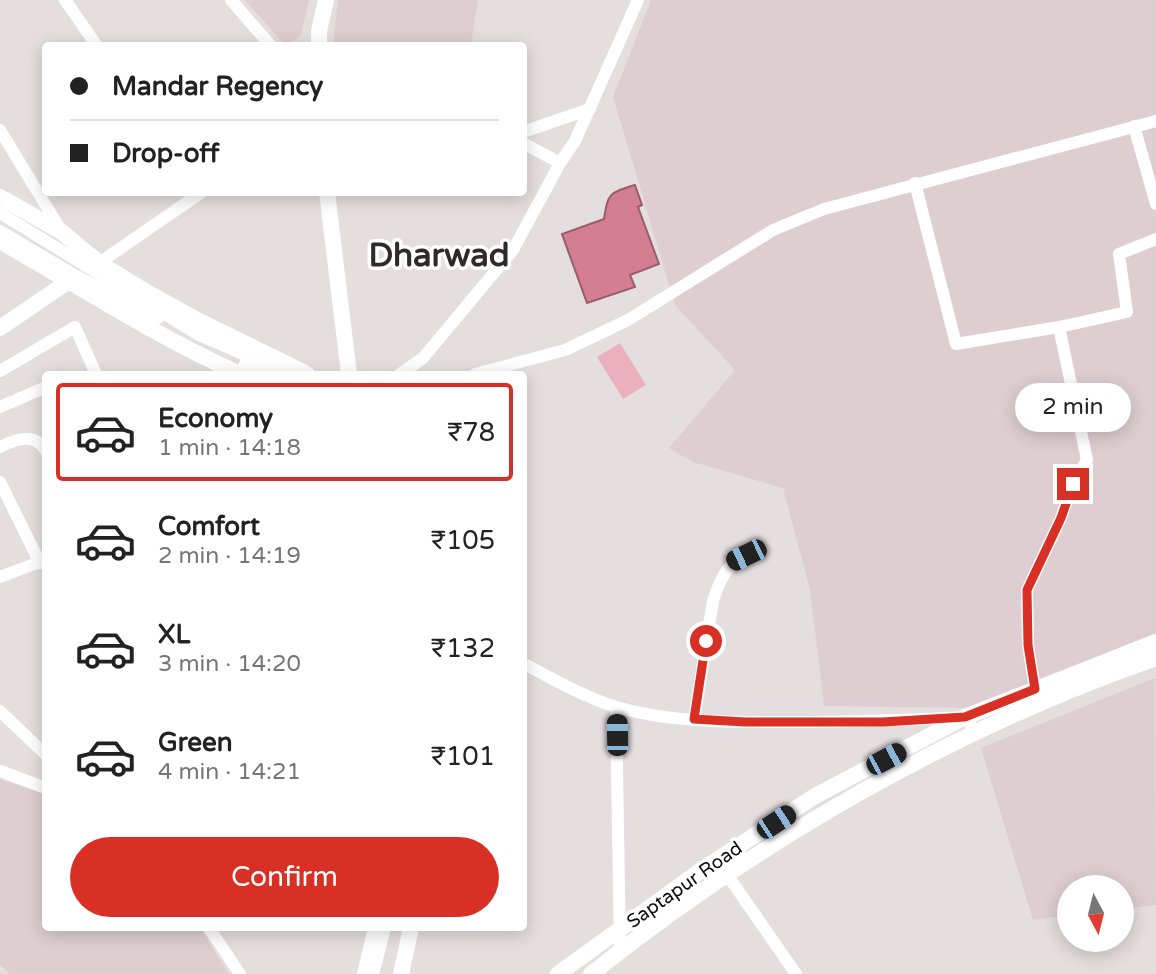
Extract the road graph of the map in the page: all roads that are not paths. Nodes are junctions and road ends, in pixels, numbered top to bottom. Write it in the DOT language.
graph roads {
  1 [pos="65,0"];
  2 [pos="231,0"];
  3 [pos="326,0"];
  4 [pos="638,0"];
  5 [pos="94,42"];
  6 [pos="268,42"];
  7 [pos="319,42"];
  8 [pos="590,109"];
  9 [pos="1156,121"];
  10 [pos="1134,126"];
  11 [pos="0,130"];
  12 [pos="527,131"];
  13 [pos="527,145"];
  14 [pos="560,163"];
  15 [pos="915,183"];
  16 [pos="196,196"];
  17 [pos="327,196"];
  18 [pos="0,197"];
  19 [pos="1156,204"];
  20 [pos="0,213"];
  21 [pos="0,231"];
  22 [pos="62,232"];
  23 [pos="1156,239"];
  24 [pos="0,241"];
  25 [pos="99,263"];
  26 [pos="69,281"];
  27 [pos="1059,327"];
  28 [pos="0,328"];
  29 [pos="0,371"];
  30 [pos="95,371"];
  31 [pos="233,371"];
  32 [pos="261,371"];
  33 [pos="282,371"];
  34 [pos="301,371"];
  35 [pos="349,371"];
  36 [pos="404,371"];
  37 [pos="486,371"];
  38 [pos="42,389"];
  39 [pos="0,407"];
  40 [pos="42,444"];
  41 [pos="0,447"];
  42 [pos="0,482"];
  43 [pos="751,554"];
  44 [pos="42,559"];
  45 [pos="42,561"];
  46 [pos="0,577"];
  47 [pos="1156,648"];
  48 [pos="527,665"];
  49 [pos="1035,689"];
  50 [pos="616,707"];
  51 [pos="0,711"];
  52 [pos="965,717"];
  53 [pos="694,719"];
  54 [pos="975,732"];
  55 [pos="42,751"];
  56 [pos="0,771"];
  57 [pos="42,787"];
  58 [pos="717,860"];
  59 [pos="727,876"];
  60 [pos="620,928"];
  61 [pos="211,931"];
  62 [pos="375,931"];
  63 [pos="384,931"];
  64 [pos="404,931"];
  65 [pos="410,931"];
  66 [pos="620,951"];
  67 [pos="240,974"];
  68 [pos="365,974"];
  69 [pos="373,974"];
  70 [pos="394,974"];
  71 [pos="401,974"];
  72 [pos="558,974"];
  73 [pos="591,974"];
  74 [pos="796,974"];
  1 -- 5 [label="street"];
  2 -- 6 [label="street"];
  3 -- 7 [label="main road"];
  4 -- 8 [label="street"];
  8 -- 12 [label="street"];
  8 -- 14 [label="street"];
  9 -- 10 [label="street"];
  10 -- 15 [label="street"];
  10 -- 19 [label="street"];
  11 -- 22 [label="street"];
  13 -- 14 [label="street"];
  14 -- 36 [label="street"];
  15 -- 27 [label="street"];
  15 -- 37 [label="street"];
  16 -- 25 [label="street"];
  17 -- 35 [label="main road"];
  18 -- 22 [label="main road"];
  20 -- 33 [label="street"];
  21 -- 32 [label="street"];
  22 -- 25 [label="main road"];
  23 -- 27 [label="street"];
  24 -- 26 [label="main road"];
  25 -- 34 [label="main road"];
  26 -- 28 [label="main road"];
  26 -- 31 [label="main road"];
  27 -- 49 [label="street"];
  29 -- 30 [label="street"];
  38 -- 39 [label="street"];
  40 -- 41 [label="street"];
  42 -- 44 [label="street"];
  43 -- 53 [label="street"];
  45 -- 46 [label="street"];
  47 -- 49 [label="main road, Saptapur Road"];
  47 -- 54 [label="main road, Saptapur Road"];
  48 -- 50 [label="street"];
  49 -- 52 [label="main road, Saptapur Road"];
  50 -- 53 [label="street"];
  50 -- 60 [label="street"];
  51 -- 55 [label="street"];
  52 -- 53 [label="street"];
  52 -- 54 [label="street"];
  52 -- 58 [label="main road, Saptapur Road"];
  54 -- 59 [label="main road, Saptapur Road"];
  56 -- 57 [label="street"];
  58 -- 59 [label="street"];
  58 -- 60 [label="main road, Saptapur Road"];
  59 -- 66 [label="main road, Saptapur Road"];
  59 -- 74 [label="street"];
  60 -- 66 [label="street"];
  60 -- 72 [label="main road, Saptapur Road"];
  61 -- 67 [label="street"];
  62 -- 68 [label="main road"];
  63 -- 69 [label="street"];
  64 -- 70 [label="street"];
  65 -- 71 [label="main road"];
  66 -- 73 [label="main road, Saptapur Road"];
}
